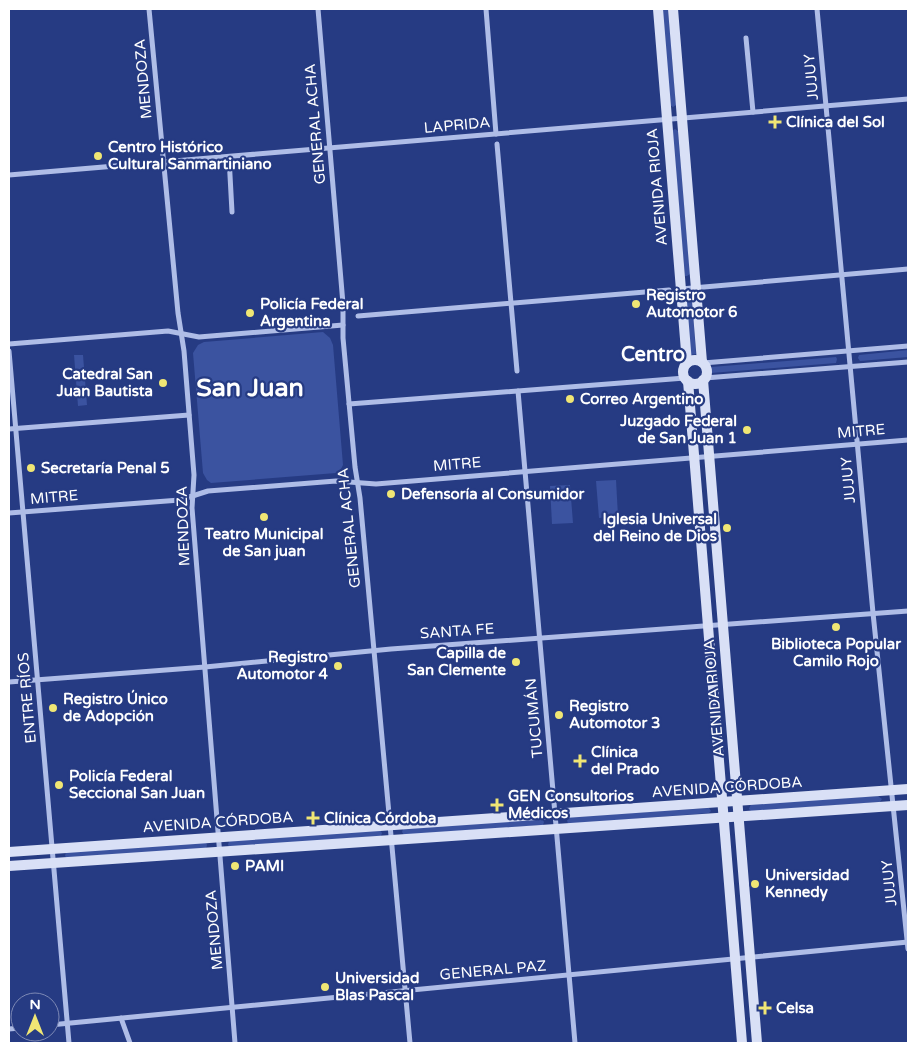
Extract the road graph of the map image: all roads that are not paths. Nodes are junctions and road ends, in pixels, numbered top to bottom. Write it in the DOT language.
graph roads {
  1 [pos="149,9"];
  2 [pos="318,9"];
  3 [pos="486,9"];
  4 [pos="658,9"];
  5 [pos="672,9"];
  6 [pos="817,9"];
  7 [pos="746,38"];
  8 [pos="908,99"];
  9 [pos="826,106"];
  10 [pos="753,112"];
  11 [pos="682,118"];
  12 [pos="667,119"];
  13 [pos="496,134"];
  14 [pos="497,144"];
  15 [pos="330,148"];
  16 [pos="229,157"];
  17 [pos="163,163"];
  18 [pos="9,175"];
  19 [pos="232,212"];
  20 [pos="908,270"];
  21 [pos="841,275"];
  22 [pos="695,288"];
  23 [pos="680,289"];
  24 [pos="669,290"];
  25 [pos="511,304"];
  26 [pos="358,316"];
  27 [pos="343,325"];
  28 [pos="181,333"];
  29 [pos="9,344"];
  30 [pos="908,346"];
  31 [pos="9,351"];
  32 [pos="848,351"];
  33 [pos="908,362"];
  34 [pos="687,363"];
  35 [pos="702,363"];
  36 [pos="850,367"];
  37 [pos="517,370"];
  38 [pos="704,379"];
  39 [pos="687,380"];
  40 [pos="518,391"];
  41 [pos="349,404"];
  42 [pos="189,414"];
  43 [pos="9,429"];
  44 [pos="15,429"];
  45 [pos="908,440"];
  46 [pos="857,444"];
  47 [pos="709,456"];
  48 [pos="694,458"];
  49 [pos="525,471"];
  50 [pos="358,482"];
  51 [pos="193,496"];
  52 [pos="23,512"];
  53 [pos="9,513"];
  54 [pos="908,611"];
  55 [pos="873,613"];
  56 [pos="723,624"];
  57 [pos="707,626"];
  58 [pos="540,638"];
  59 [pos="374,650"];
  60 [pos="205,667"];
  61 [pos="38,679"];
  62 [pos="9,682"];
  63 [pos="908,789"];
  64 [pos="892,790"];
  65 [pos="738,801"];
  66 [pos="722,802"];
  67 [pos="908,805"];
  68 [pos="893,806"];
  69 [pos="555,814"];
  70 [pos="739,816"];
  71 [pos="723,817"];
  72 [pos="390,826"];
  73 [pos="556,829"];
  74 [pos="219,837"];
  75 [pos="391,840"];
  76 [pos="52,848"];
  77 [pos="9,852"];
  78 [pos="220,852"];
  79 [pos="54,863"];
  80 [pos="9,866"];
  81 [pos="908,942"];
  82 [pos="908,949"];
  83 [pos="750,957"];
  84 [pos="735,959"];
  85 [pos="569,975"];
  86 [pos="406,990"];
  87 [pos="232,1007"];
  88 [pos="121,1018"];
  89 [pos="60,1024"];
  90 [pos="67,1024"];
  91 [pos="69,1043"];
  92 [pos="130,1043"];
  93 [pos="235,1043"];
  94 [pos="410,1043"];
  95 [pos="575,1043"];
  96 [pos="742,1043"];
  97 [pos="757,1043"];
  1 -- 17 [label="street, MENDOZA"];
  2 -- 15 [label="street, GENERAL ACHA"];
  3 -- 13 [label="street"];
  4 -- 12 [label="main road, AVENIDA RIOJA"];
  5 -- 11 [label="main road, AVENIDA RIOJA"];
  6 -- 9 [label="street, JUJUY"];
  7 -- 10 [label="street"];
  8 -- 9 [label="street, LAPRIDA"];
  9 -- 10 [label="street, LAPRIDA"];
  9 -- 21 [label="street, JUJUY"];
  10 -- 11 [label="street, LAPRIDA"];
  11 -- 12 [label="street, LAPRIDA"];
  11 -- 22 [label="main road, AVENIDA RIOJA"];
  12 -- 13 [label="street, LAPRIDA"];
  12 -- 23 [label="main road, AVENIDA RIOJA"];
  13 -- 15 [label="street, LAPRIDA"];
  14 -- 25 [label="street"];
  15 -- 16 [label="street, LAPRIDA"];
  15 -- 27 [label="street, GENERAL ACHA"];
  16 -- 17 [label="street, LAPRIDA"];
  16 -- 19 [label="street"];
  17 -- 18 [label="street, LAPRIDA"];
  17 -- 28 [label="street, MENDOZA"];
  20 -- 21 [label="street"];
  21 -- 22 [label="street"];
  21 -- 32 [label="street, JUJUY"];
  22 -- 23 [label="street"];
  22 -- 35 [label="main road, AVENIDA RIOJA"];
  23 -- 34 [label="main road, AVENIDA RIOJA"];
  24 -- 25 [label="street"];
  25 -- 26 [label="street"];
  25 -- 37 [label="street"];
  27 -- 28 [label="street"];
  27 -- 41 [label="street, GENERAL ACHA"];
  28 -- 29 [label="street"];
  28 -- 42 [label="street, MENDOZA"];
  30 -- 32 [label="street"];
  31 -- 44 [label="street, ENTRE RÍOS"];
  32 -- 35 [label="street"];
  32 -- 36 [label="street, JUJUY"];
  33 -- 36 [label="street"];
  34 -- 35 [label="main road"];
  34 -- 39 [label="main road"];
  35 -- 38 [label="main road"];
  36 -- 38 [label="street"];
  36 -- 46 [label="street, JUJUY"];
  38 -- 39 [label="main road"];
  38 -- 47 [label="main road, AVENIDA RIOJA"];
  39 -- 40 [label="street"];
  39 -- 48 [label="main road, AVENIDA RIOJA"];
  40 -- 41 [label="street"];
  40 -- 49 [label="street, TUCUMÁN"];
  41 -- 50 [label="street, GENERAL ACHA"];
  42 -- 44 [label="street"];
  42 -- 51 [label="street, MENDOZA"];
  43 -- 44 [label="street"];
  44 -- 52 [label="street, ENTRE RÍOS"];
  45 -- 46 [label="street, MITRE"];
  46 -- 47 [label="street, MITRE"];
  46 -- 55 [label="street, JUJUY"];
  47 -- 48 [label="street, MITRE"];
  47 -- 56 [label="main road, AVENIDA RIOJA"];
  48 -- 49 [label="street, MITRE"];
  48 -- 57 [label="main road, AVENIDA RIOJA"];
  49 -- 50 [label="street, MITRE"];
  49 -- 58 [label="street, TUCUMÁN"];
  50 -- 51 [label="street, MITRE"];
  50 -- 59 [label="street, GENERAL ACHA"];
  51 -- 52 [label="street, MITRE"];
  51 -- 60 [label="street, MENDOZA"];
  52 -- 53 [label="street, MITRE"];
  52 -- 61 [label="street, ENTRE RÍOS"];
  54 -- 55 [label="street, SANTA FE"];
  55 -- 56 [label="street, SANTA FE"];
  55 -- 64 [label="street, JUJUY"];
  56 -- 57 [label="street, SANTA FE"];
  56 -- 65 [label="main road, AVENIDA RIOJA"];
  57 -- 58 [label="street, SANTA FE"];
  57 -- 66 [label="main road, AVENIDA RIOJA"];
  58 -- 59 [label="street, SANTA FE"];
  58 -- 69 [label="street, TUCUMÁN"];
  59 -- 60 [label="street, SANTA FE"];
  59 -- 72 [label="street, GENERAL ACHA"];
  60 -- 61 [label="street, SANTA FE"];
  60 -- 74 [label="street, MENDOZA"];
  61 -- 62 [label="street, SANTA FE"];
  61 -- 76 [label="street, ENTRE RÍOS"];
  63 -- 64 [label="main road, AVENIDA CÓRDOBA"];
  64 -- 65 [label="main road, AVENIDA CÓRDOBA"];
  64 -- 68 [label="street, JUJUY"];
  65 -- 66 [label="main road, AVENIDA CÓRDOBA"];
  65 -- 70 [label="main road, AVENIDA RIOJA"];
  66 -- 69 [label="main road, AVENIDA CÓRDOBA"];
  66 -- 71 [label="main road, AVENIDA RIOJA"];
  67 -- 68 [label="main road, AVENIDA CÓRDOBA"];
  68 -- 70 [label="main road, AVENIDA CÓRDOBA"];
  68 -- 81 [label="street, JUJUY"];
  69 -- 72 [label="main road, AVENIDA CÓRDOBA"];
  69 -- 73 [label="street, TUCUMÁN"];
  70 -- 71 [label="main road, AVENIDA CÓRDOBA"];
  70 -- 83 [label="main road, AVENIDA RIOJA"];
  71 -- 73 [label="main road, AVENIDA CÓRDOBA"];
  71 -- 84 [label="main road, AVENIDA RIOJA"];
  72 -- 74 [label="main road, AVENIDA CÓRDOBA"];
  72 -- 75 [label="street, GENERAL ACHA"];
  73 -- 75 [label="main road, AVENIDA CÓRDOBA"];
  73 -- 85 [label="street, TUCUMÁN"];
  74 -- 76 [label="main road, AVENIDA CÓRDOBA"];
  74 -- 78 [label="street, MENDOZA"];
  75 -- 78 [label="main road, AVENIDA CÓRDOBA"];
  75 -- 86 [label="street, GENERAL ACHA"];
  76 -- 77 [label="main road, AVENIDA CÓRDOBA"];
  76 -- 79 [label="street, ENTRE RÍOS"];
  78 -- 79 [label="main road, AVENIDA CÓRDOBA"];
  78 -- 87 [label="street, MENDOZA"];
  79 -- 80 [label="main road, AVENIDA CÓRDOBA"];
  79 -- 90 [label="street, ENTRE RÍOS"];
  81 -- 82 [label="street, JUJUY"];
  81 -- 83 [label="street, GENERAL PAZ"];
  83 -- 84 [label="street, GENERAL PAZ"];
  83 -- 97 [label="main road, AVENIDA RIOJA"];
  84 -- 85 [label="street, GENERAL PAZ"];
  84 -- 96 [label="main road, AVENIDA RIOJA"];
  85 -- 86 [label="street, GENERAL PAZ"];
  85 -- 95 [label="street, TUCUMÁN"];
  86 -- 87 [label="street, GENERAL PAZ"];
  86 -- 94 [label="street, GENERAL ACHA"];
  87 -- 88 [label="street, GENERAL PAZ"];
  87 -- 93 [label="street, MENDOZA"];
  88 -- 90 [label="street, GENERAL PAZ"];
  88 -- 92 [label="street"];
  89 -- 90 [label="street, GENERAL PAZ"];
  90 -- 91 [label="street, ENTRE RÍOS"];
}
